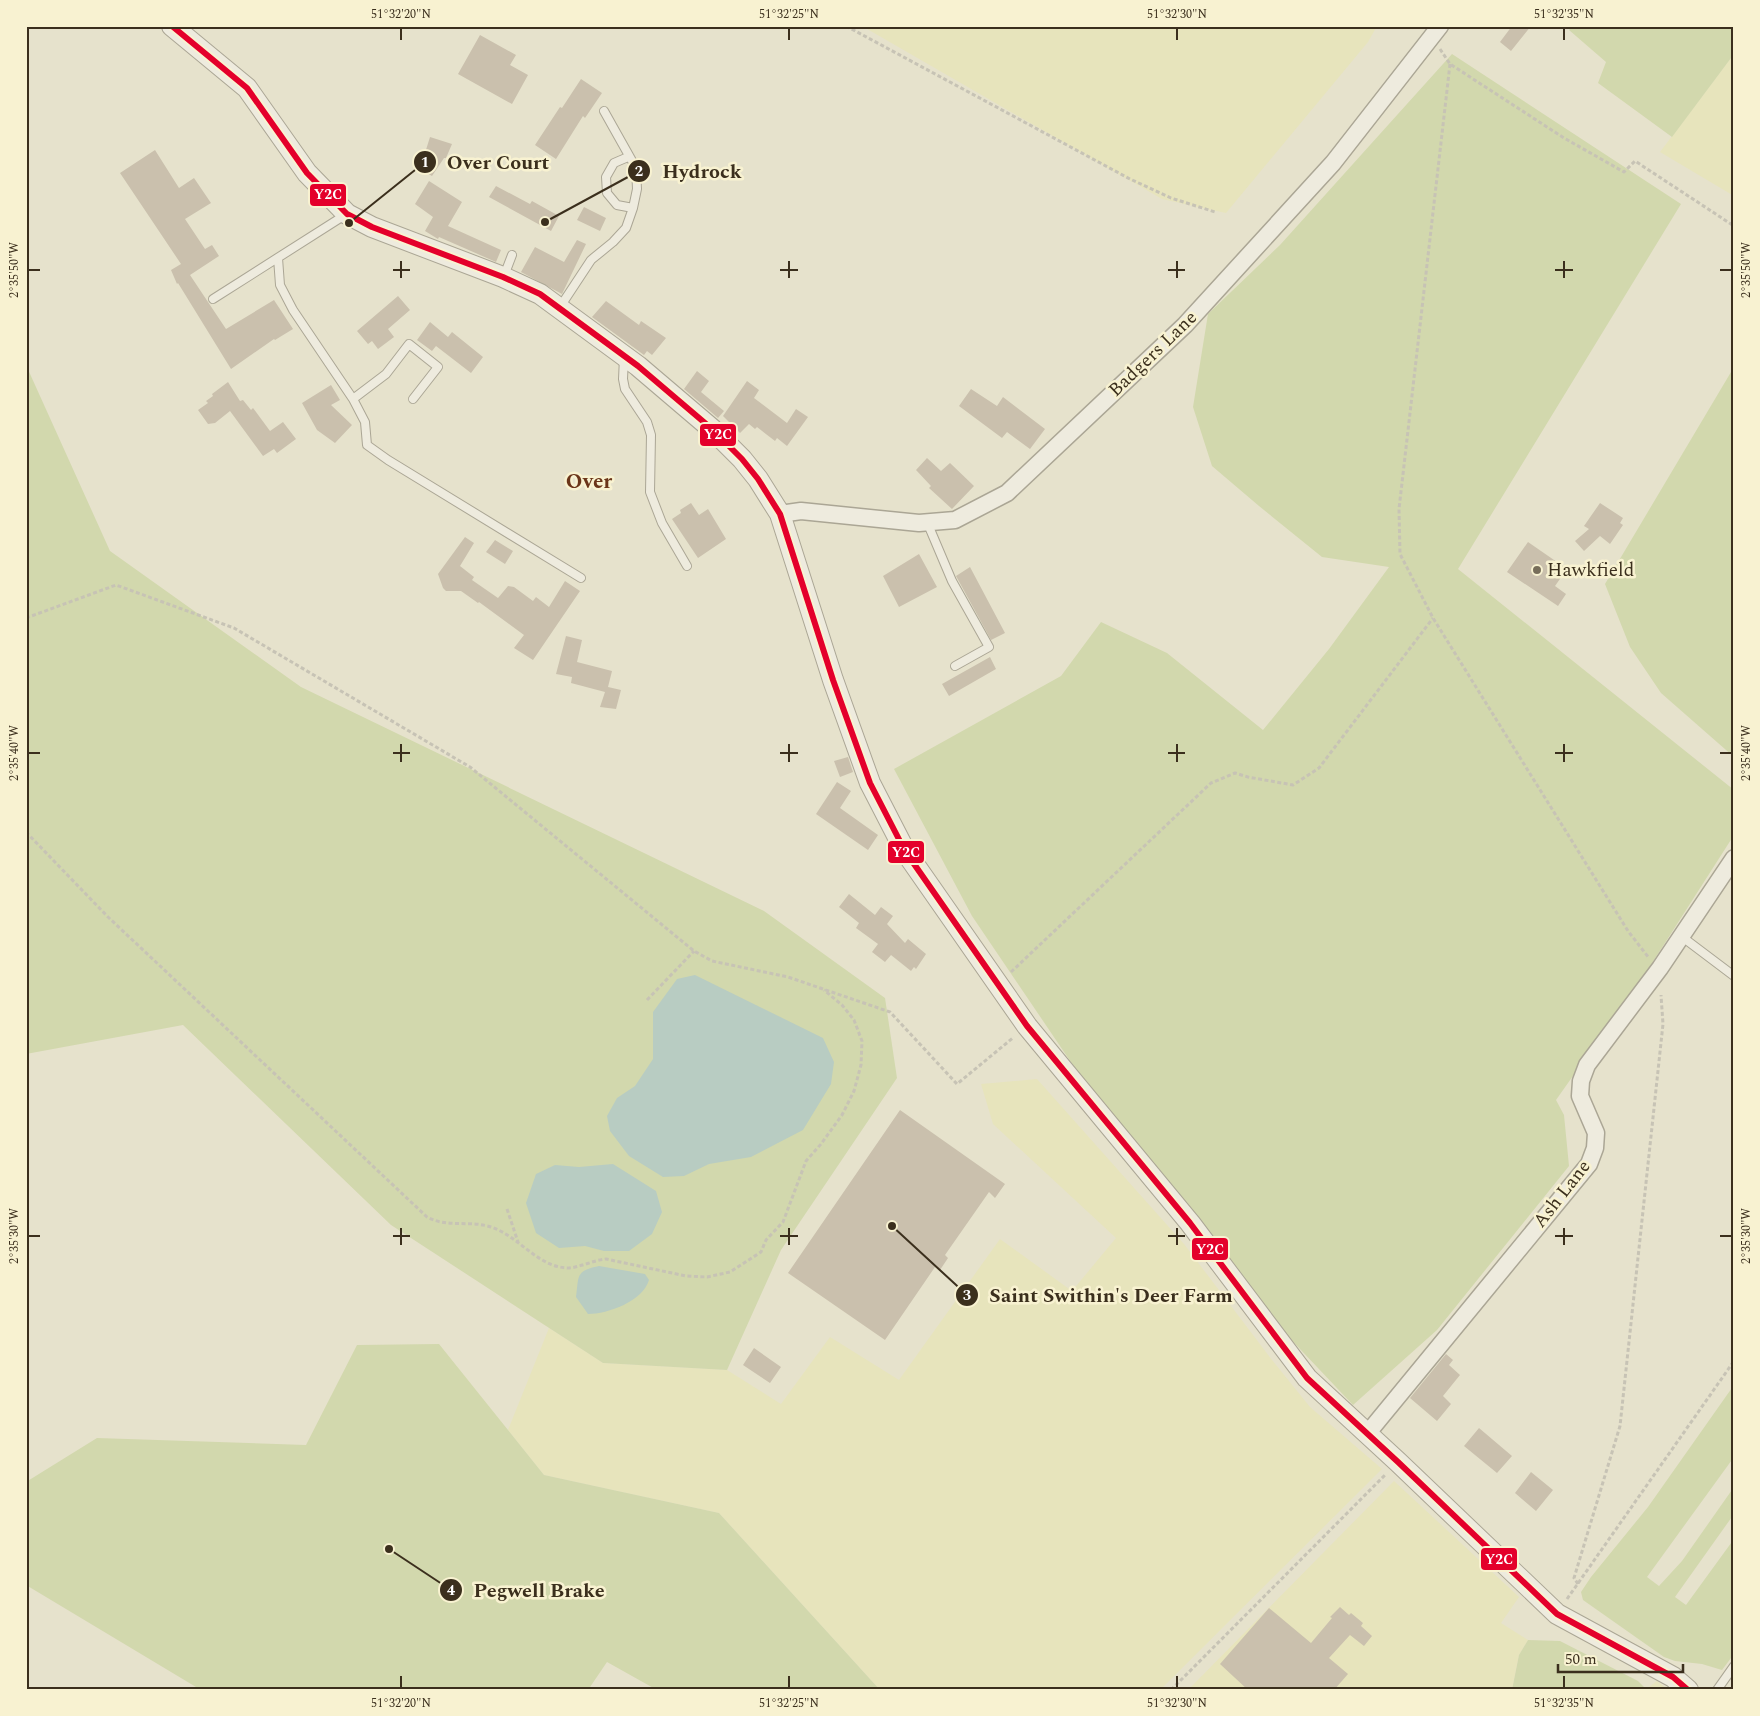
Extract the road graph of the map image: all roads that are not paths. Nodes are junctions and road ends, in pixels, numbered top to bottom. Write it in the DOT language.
graph roads {
  1 [pos="172,26"];
  2 [pos="1436,32"];
  3 [pos="604,111"];
  4 [pos="628,157"];
  5 [pos="633,208"];
  6 [pos="347,214"];
  7 [pos="512,255"];
  8 [pos="278,258"];
  9 [pos="503,277"];
  10 [pos="213,299"];
  11 [pos="559,308"];
  12 [pos="624,356"];
  13 [pos="354,399"];
  14 [pos="413,399"];
  15 [pos="780,514"];
  16 [pos="927,522"];
  17 [pos="687,566"];
  18 [pos="581,578"];
  19 [pos="956,666"];
  20 [pos="1734,858"];
  21 [pos="1681,936"];
  22 [pos="1734,976"];
  23 [pos="1367,1434"];
  24 [pos="1734,1666"];
  25 [pos="1688,1690"];
  26 [pos="1717,1690"];
  1 -- 6 [label="street"];
  2 -- 16 [label="street, Badgers Lane"];
  3 -- 4 [label="lane"];
  4 -- 5 [label="lane"];
  4 -- 5 [label="lane"];
  5 -- 11 [label="lane"];
  6 -- 8 [label="lane"];
  6 -- 9 [label="street"];
  7 -- 9 [label="lane"];
  8 -- 10 [label="lane"];
  8 -- 13 [label="lane"];
  9 -- 11 [label="street"];
  11 -- 12 [label="street"];
  12 -- 15 [label="street"];
  12 -- 17 [label="lane"];
  13 -- 14 [label="lane"];
  13 -- 18 [label="lane"];
  15 -- 16 [label="street, Badgers Lane"];
  15 -- 23 [label="street"];
  16 -- 19 [label="lane"];
  20 -- 21 [label="street, Ash Lane"];
  21 -- 22 [label="lane"];
  21 -- 23 [label="street, Ash Lane"];
  23 -- 25 [label="street"];
  24 -- 26 [label="lane"];
}
